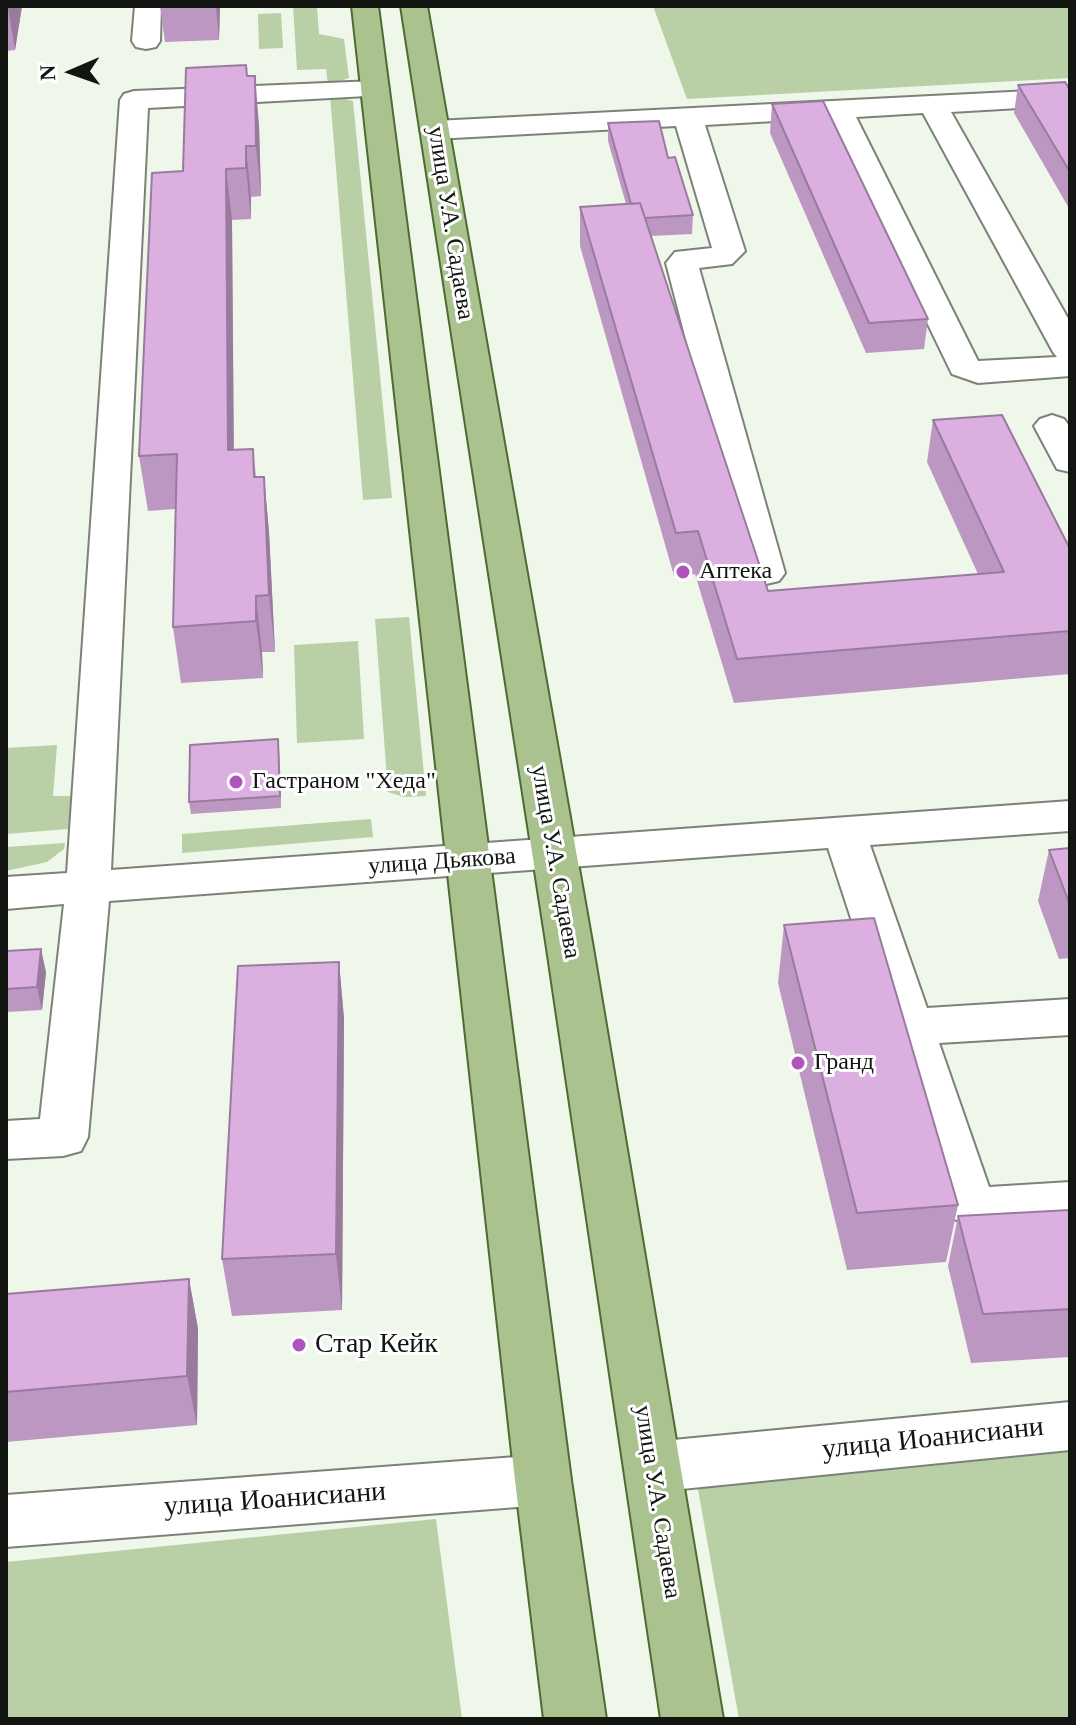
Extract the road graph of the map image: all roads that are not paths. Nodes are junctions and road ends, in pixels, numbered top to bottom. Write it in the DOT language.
graph roads {
  1 [pos="148,6"];
  2 [pos="365,6"];
  3 [pos="414,6"];
  4 [pos="146,41"];
  5 [pos="375,89"];
  6 [pos="1070,97"];
  7 [pos="933,105"];
  8 [pos="838,109"];
  9 [pos="688,117"];
  10 [pos="435,130"];
  11 [pos="1070,352"];
  12 [pos="1070,366"];
  13 [pos="1052,426"];
  14 [pos="1070,461"];
  15 [pos="766,573"];
  16 [pos="1070,816"];
  17 [pos="844,832"];
  18 [pos="554,854"];
  19 [pos="470,860"];
  20 [pos="88,887"];
  21 [pos="6,893"];
  22 [pos="1070,1017"];
  23 [pos="909,1027"];
  24 [pos="6,1140"];
  25 [pos="1070,1203"];
  26 [pos="1070,1426"];
  27 [pos="652,1467"];
  28 [pos="543,1480"];
  29 [pos="6,1521"];
  30 [pos="575,1719"];
  31 [pos="692,1719"];
  1 -- 4 [label="street"];
  2 -- 5 [label="main road"];
  3 -- 10 [label="main road, улица У.А. Садаева"];
  5 -- 19 [label="main road"];
  5 -- 20 [label="street"];
  6 -- 7 [label="street"];
  7 -- 8 [label="street"];
  7 -- 11 [label="street"];
  8 -- 9 [label="street"];
  8 -- 12 [label="street"];
  9 -- 10 [label="street"];
  9 -- 15 [label="street"];
  10 -- 18 [label="main road, улица У.А. Садаева"];
  13 -- 14 [label="street"];
  16 -- 17 [label="street, улица Дьякова"];
  17 -- 18 [label="street, улица Дьякова"];
  17 -- 23 [label="street"];
  18 -- 19 [label="street, улица Дьякова"];
  18 -- 27 [label="main road, улица У.А. Садаева"];
  19 -- 20 [label="street, улица Дьякова"];
  19 -- 28 [label="main road"];
  20 -- 21 [label="street, улица Дьякова"];
  20 -- 24 [label="street"];
  22 -- 23 [label="street"];
  23 -- 25 [label="street"];
  26 -- 27 [label="street, улица Иоанисиани"];
  27 -- 31 [label="main road, улица У.А. Садаева"];
  28 -- 29 [label="street, улица Иоанисиани"];
  28 -- 30 [label="main road"];
}
